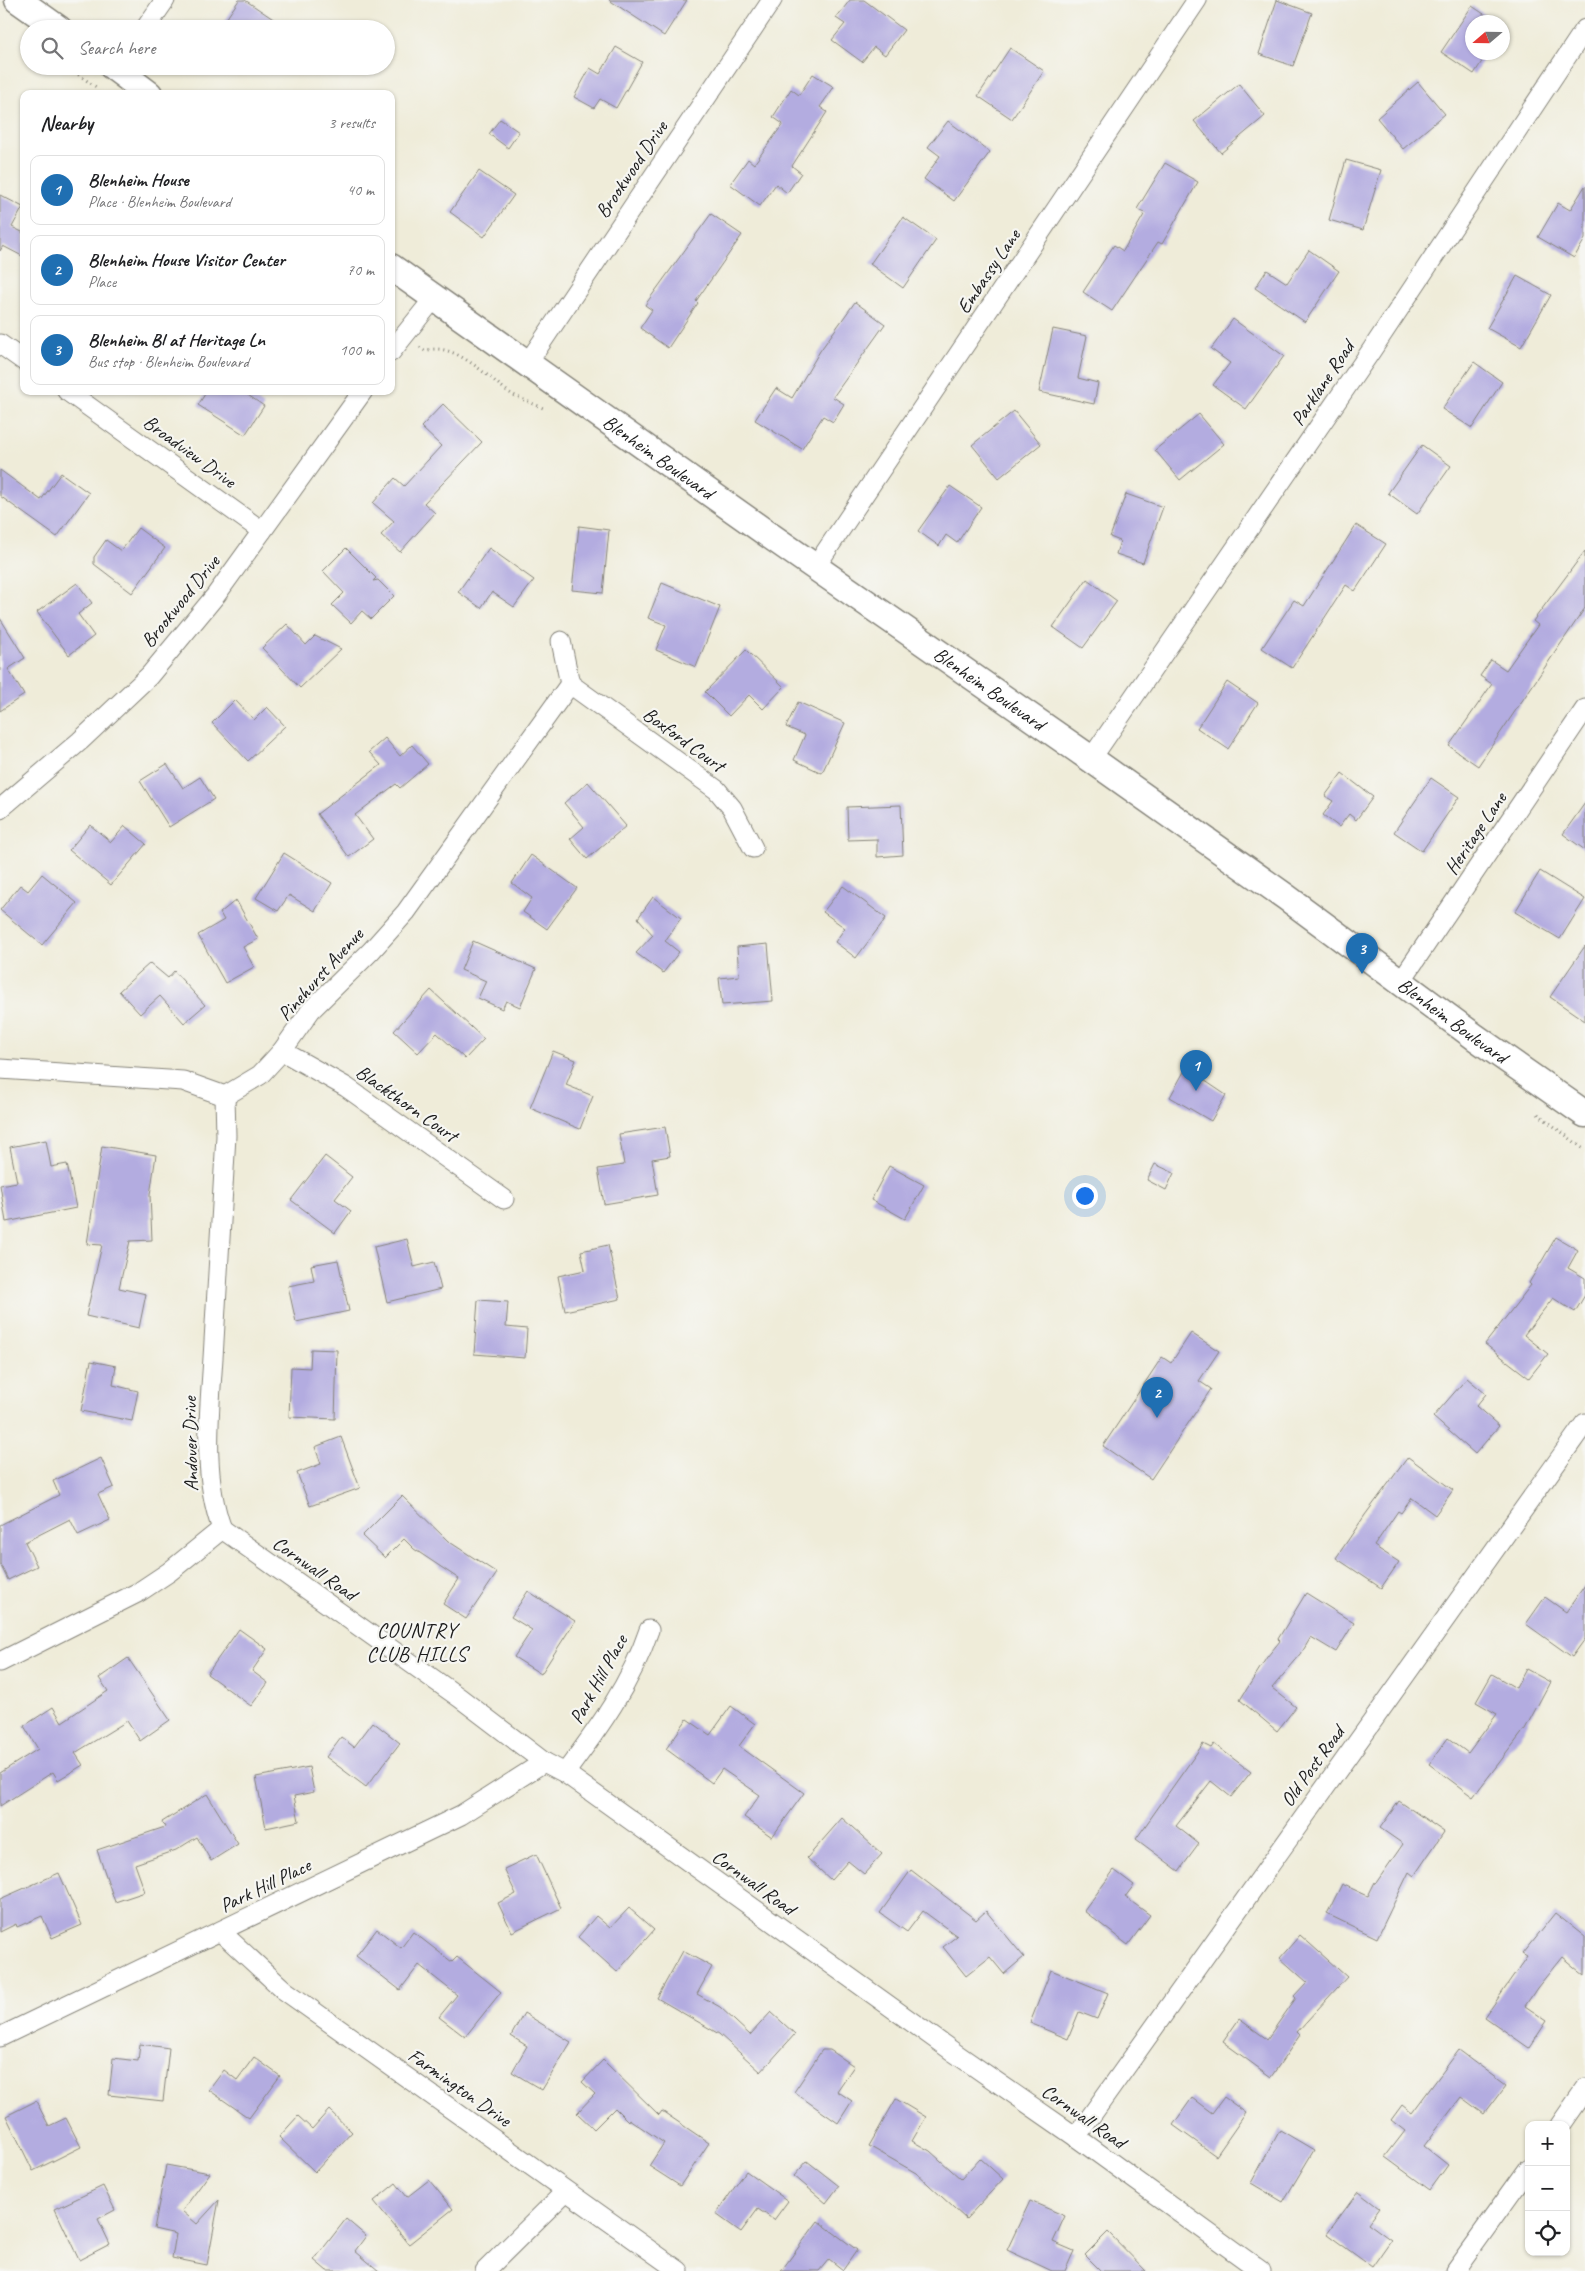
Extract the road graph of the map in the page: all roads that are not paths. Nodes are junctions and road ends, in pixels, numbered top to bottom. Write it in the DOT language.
graph roads {
  1 [pos="18,0"];
  2 [pos="165,0"];
  3 [pos="772,0"];
  4 [pos="1197,0"];
  5 [pos="46,20"];
  6 [pos="151,20"];
  7 [pos="1585,30"];
  8 [pos="126,75"];
  9 [pos="144,90"];
  10 [pos="395,270"];
  11 [pos="435,297"];
  12 [pos="0,344"];
  13 [pos="395,347"];
  14 [pos="20,358"];
  15 [pos="527,364"];
  16 [pos="73,395"];
  17 [pos="360,395"];
  18 [pos="262,531"];
  19 [pos="816,566"];
  20 [pos="561,641"];
  21 [pos="570,684"];
  22 [pos="1585,709"];
  23 [pos="1091,759"];
  24 [pos="0,809"];
  25 [pos="753,848"];
  26 [pos="1401,982"];
  27 [pos="282,1051"];
  28 [pos="0,1069"];
  29 [pos="225,1096"];
  30 [pos="1585,1114"];
  31 [pos="504,1199"];
  32 [pos="1585,1423"];
  33 [pos="222,1529"];
  34 [pos="649,1630"];
  35 [pos="0,1662"];
  36 [pos="544,1762"];
  37 [pos="565,1773"];
  38 [pos="221,1932"];
  39 [pos="0,2037"];
  40 [pos="1585,2089"];
  41 [pos="1563,2121"];
  42 [pos="1076,2137"];
  43 [pos="1525,2174"];
  44 [pos="565,2192"];
  45 [pos="485,2271"];
  46 [pos="679,2271"];
  47 [pos="1261,2271"];
  48 [pos="1455,2271"];
  1 -- 5 [label="main road"];
  2 -- 6 [label="street"];
  3 -- 15 [label="street, Brookwood Drive"];
  4 -- 19 [label="street, Embassy Lane"];
  7 -- 23 [label="street, Parklane Road"];
  8 -- 9 [label="main road"];
  10 -- 11 [label="main road, Blenheim Boulevard"];
  11 -- 13 [label="street"];
  11 -- 15 [label="main road, Blenheim Boulevard"];
  12 -- 14 [label="street"];
  15 -- 19 [label="main road, Blenheim Boulevard"];
  16 -- 18 [label="street, Broadview Drive"];
  17 -- 18 [label="street, Brookwood Drive"];
  18 -- 24 [label="street, Brookwood Drive"];
  19 -- 23 [label="main road, Blenheim Boulevard"];
  20 -- 21 [label="street"];
  21 -- 25 [label="street, Boxford Court"];
  21 -- 27 [label="street, Pinehurst Avenue"];
  22 -- 26 [label="street, Heritage Lane"];
  23 -- 26 [label="main road, Blenheim Boulevard"];
  26 -- 30 [label="main road, Blenheim Boulevard"];
  27 -- 29 [label="street, Pinehurst Avenue"];
  27 -- 31 [label="street, Blackthorn Court"];
  28 -- 29 [label="street"];
  29 -- 33 [label="street, Andover Drive"];
  32 -- 42 [label="street, Old Post Road"];
  33 -- 35 [label="street"];
  33 -- 36 [label="street, Cornwall Road"];
  34 -- 37 [label="street, Park Hill Place"];
  36 -- 37 [label="street, Cornwall Road"];
  36 -- 38 [label="street, Park Hill Place"];
  37 -- 42 [label="street, Cornwall Road"];
  38 -- 39 [label="street, Park Hill Place"];
  38 -- 44 [label="street, Farmington Drive"];
  40 -- 41 [label="street"];
  42 -- 47 [label="street, Cornwall Road"];
  43 -- 48 [label="street"];
  44 -- 45 [label="street"];
  44 -- 46 [label="street, Farmington Drive"];
}
